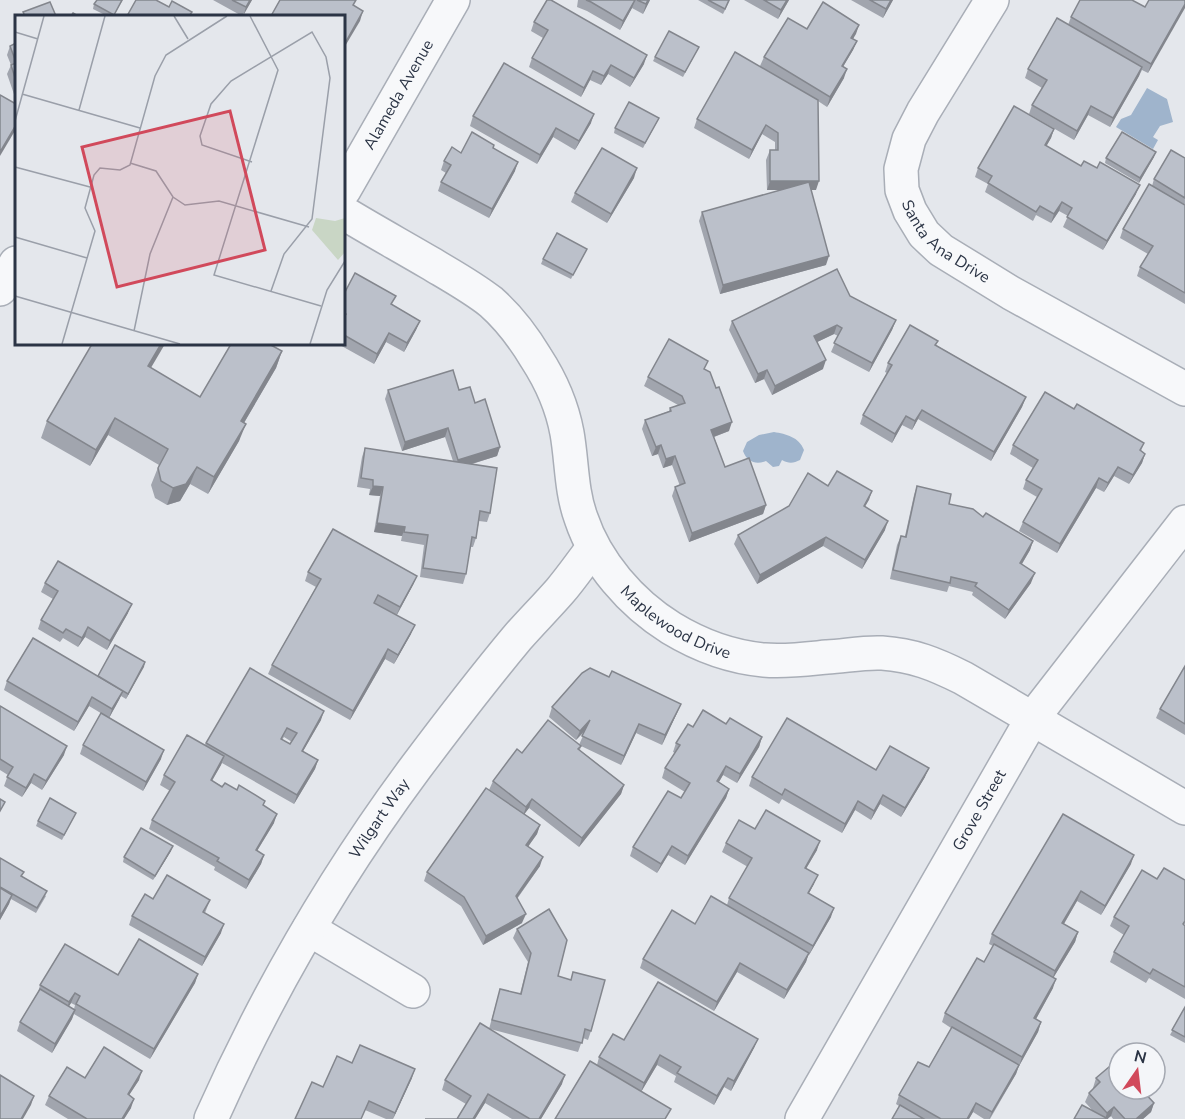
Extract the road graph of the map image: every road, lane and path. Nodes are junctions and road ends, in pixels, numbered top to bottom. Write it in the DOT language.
graph roads {
  1 [pos="453,0"];
  2 [pos="992,0"];
  3 [pos="345,188"];
  4 [pos="345,214"];
  5 [pos="15,265"];
  6 [pos="0,289"];
  7 [pos="1185,390"];
  8 [pos="1185,522"];
  9 [pos="593,548"];
  10 [pos="1032,719"];
  11 [pos="1185,808"];
  12 [pos="309,929"];
  13 [pos="414,991"];
  14 [pos="211,1119"];
  15 [pos="802,1119"];
  1 -- 3 [label="street, Alameda Avenue"];
  2 -- 7 [label="street, Santa Ana Drive"];
  4 -- 9 [label="street, Maplewood Drive"];
  5 -- 6 [label="street"];
  8 -- 10 [label="street, Grove Street"];
  9 -- 10 [label="street, Maplewood Drive"];
  9 -- 12 [label="street, Wilgart Way"];
  10 -- 11 [label="street, Maplewood Drive"];
  10 -- 15 [label="street, Grove Street"];
  12 -- 13 [label="street"];
  12 -- 14 [label="street, Wilgart Way"];
}
